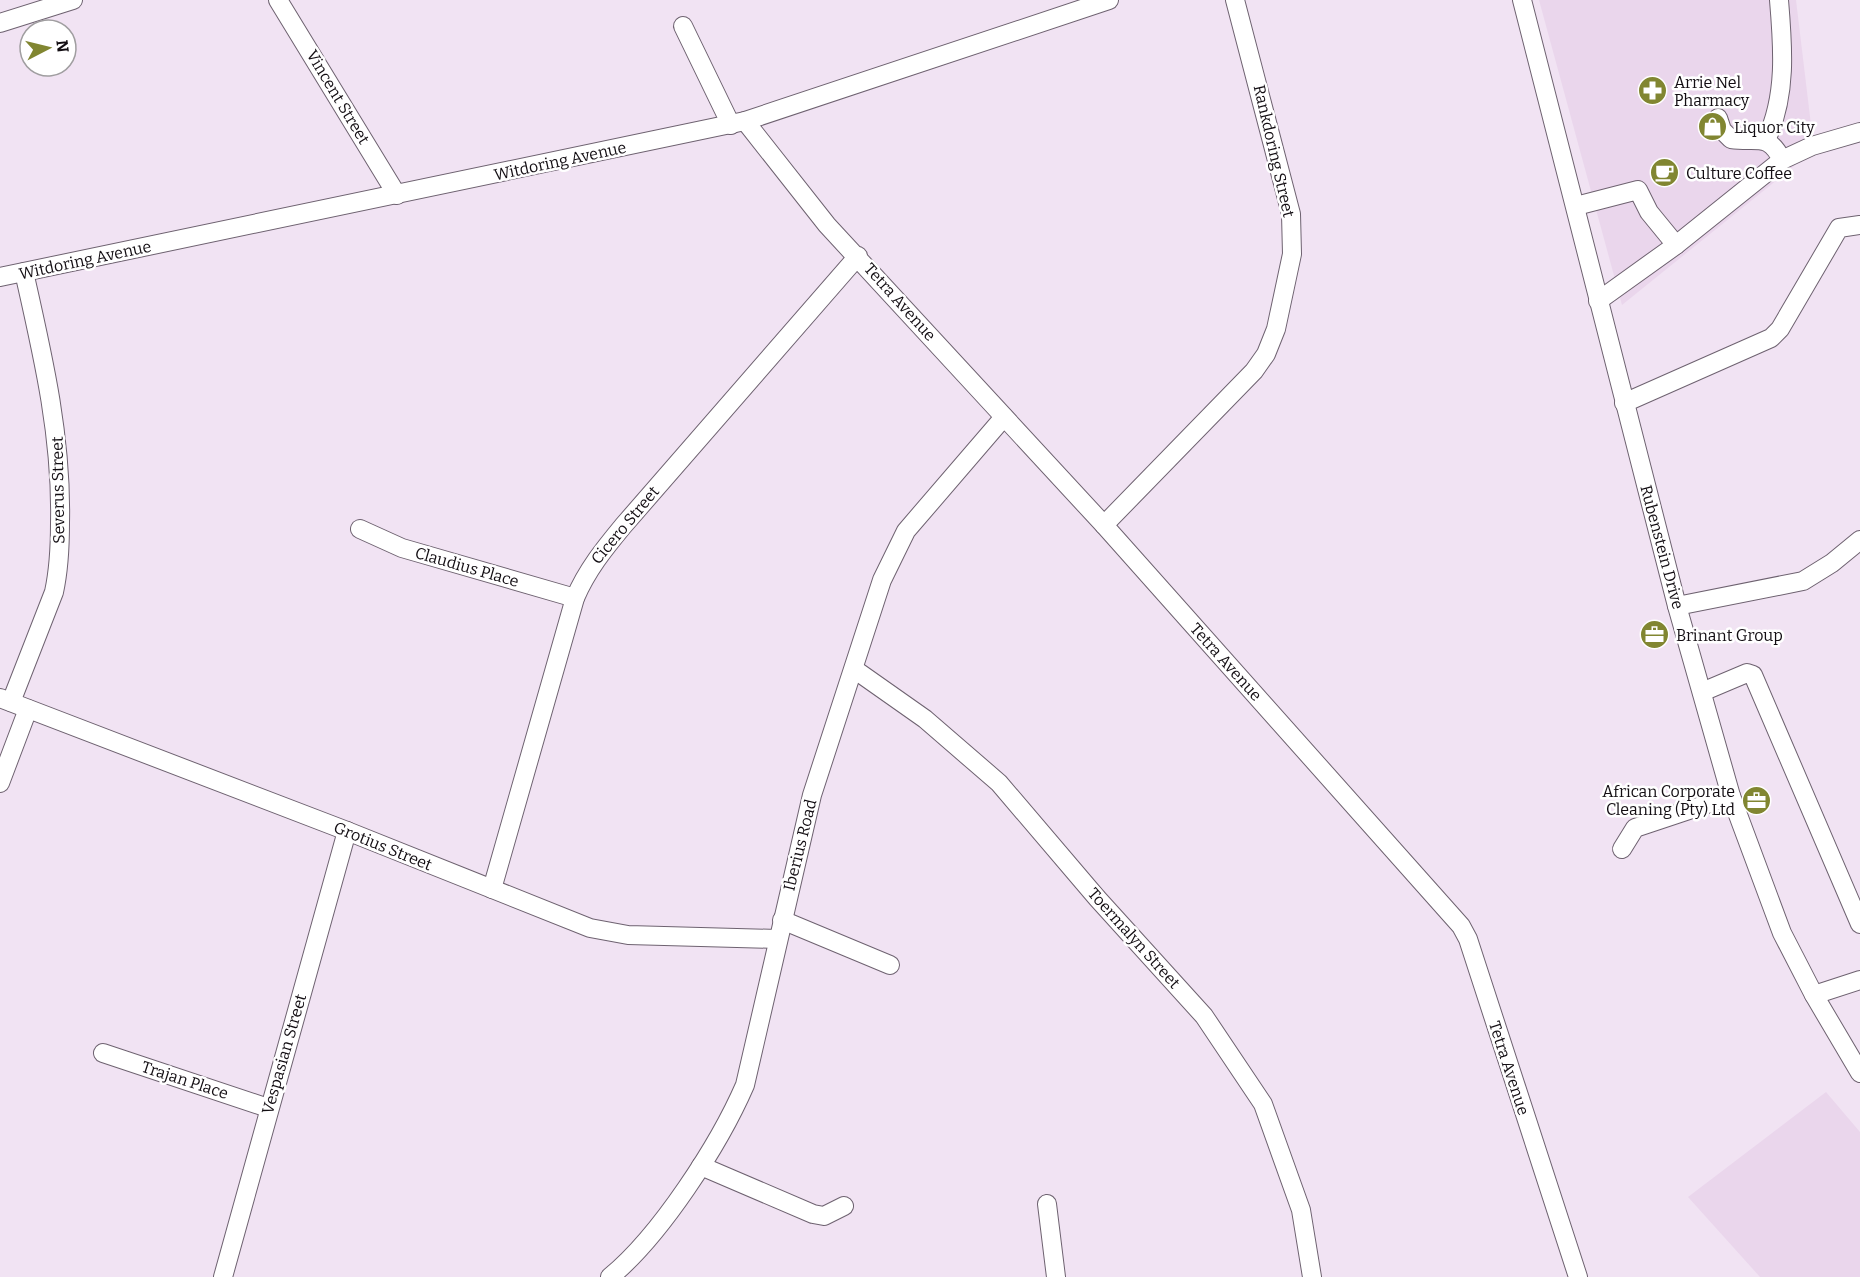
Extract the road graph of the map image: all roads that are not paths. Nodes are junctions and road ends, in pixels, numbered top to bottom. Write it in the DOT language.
graph roads {
  1 [pos="73,0"];
  2 [pos="278,0"];
  3 [pos="1109,0"];
  4 [pos="1235,0"];
  5 [pos="1522,0"];
  6 [pos="1779,0"];
  7 [pos="0,23"];
  8 [pos="683,26"];
  9 [pos="1718,118"];
  10 [pos="738,123"];
  11 [pos="1860,132"];
  12 [pos="1766,140"];
  13 [pos="1782,160"];
  14 [pos="397,195"];
  15 [pos="1576,206"];
  16 [pos="1860,225"];
  17 [pos="1676,245"];
  18 [pos="858,256"];
  19 [pos="24,272"];
  20 [pos="0,277"];
  21 [pos="1598,301"];
  22 [pos="1624,404"];
  23 [pos="1004,417"];
  24 [pos="1104,525"];
  25 [pos="360,529"];
  26 [pos="1860,540"];
  27 [pos="575,598"];
  28 [pos="1677,606"];
  29 [pos="854,669"];
  30 [pos="1702,692"];
  31 [pos="13,703"];
  32 [pos="0,783"];
  33 [pos="1731,796"];
  34 [pos="347,831"];
  35 [pos="1622,849"];
  36 [pos="492,889"];
  37 [pos="782,920"];
  38 [pos="1860,924"];
  39 [pos="777,939"];
  40 [pos="890,965"];
  41 [pos="1860,980"];
  42 [pos="1814,995"];
  43 [pos="103,1053"];
  44 [pos="1860,1073"];
  45 [pos="268,1108"];
  46 [pos="701,1166"];
  47 [pos="1047,1204"];
  48 [pos="844,1206"];
  49 [pos="223,1277"];
  50 [pos="610,1277"];
  51 [pos="1056,1277"];
  52 [pos="1312,1277"];
  53 [pos="1578,1277"];
  1 -- 7 [label="street"];
  2 -- 14 [label="street, Vincent Street"];
  3 -- 10 [label="street, Witdoring Avenue"];
  4 -- 24 [label="street, Rankdoring Street"];
  5 -- 15 [label="street, Rubenstein Drive"];
  6 -- 12 [label="street"];
  8 -- 10 [label="street, Tetra Avenue"];
  9 -- 12 [label="street"];
  10 -- 14 [label="street, Witdoring Avenue"];
  10 -- 18 [label="street, Tetra Avenue"];
  11 -- 13 [label="street"];
  12 -- 13 [label="street"];
  13 -- 17 [label="street"];
  14 -- 19 [label="street, Witdoring Avenue"];
  15 -- 17 [label="street"];
  15 -- 21 [label="street, Rubenstein Drive"];
  16 -- 22 [label="street"];
  17 -- 21 [label="street"];
  18 -- 23 [label="street, Tetra Avenue"];
  18 -- 27 [label="street, Cicero Street"];
  19 -- 20 [label="street, Witdoring Avenue"];
  19 -- 31 [label="street, Severus Street"];
  21 -- 22 [label="street, Rubenstein Drive"];
  22 -- 28 [label="street, Rubenstein Drive"];
  23 -- 24 [label="street, Tetra Avenue"];
  23 -- 29 [label="street, Iberius Road"];
  24 -- 53 [label="street, Tetra Avenue"];
  25 -- 27 [label="street, Claudius Place"];
  26 -- 28 [label="street"];
  27 -- 36 [label="street, Cicero Street"];
  28 -- 30 [label="street, Rubenstein Drive"];
  29 -- 37 [label="street, Iberius Road"];
  29 -- 52 [label="street, Toermalyn Street"];
  30 -- 33 [label="street, Rubenstein Drive"];
  30 -- 38 [label="street"];
  31 -- 32 [label="street, Severus Street"];
  31 -- 34 [label="street, Grotius Street"];
  33 -- 35 [label="street"];
  33 -- 42 [label="street, Rubenstein Drive"];
  34 -- 36 [label="street, Grotius Street"];
  34 -- 45 [label="street, Vespasian Street"];
  36 -- 39 [label="street, Grotius Street"];
  37 -- 39 [label="street, Iberius Road"];
  37 -- 40 [label="street"];
  39 -- 46 [label="street, Iberius Road"];
  41 -- 42 [label="street"];
  42 -- 44 [label="street, Rubenstein Drive"];
  43 -- 45 [label="street, Trajan Place"];
  45 -- 49 [label="street, Vespasian Street"];
  46 -- 48 [label="street"];
  46 -- 50 [label="street, Iberius Road"];
  47 -- 51 [label="street"];
}
